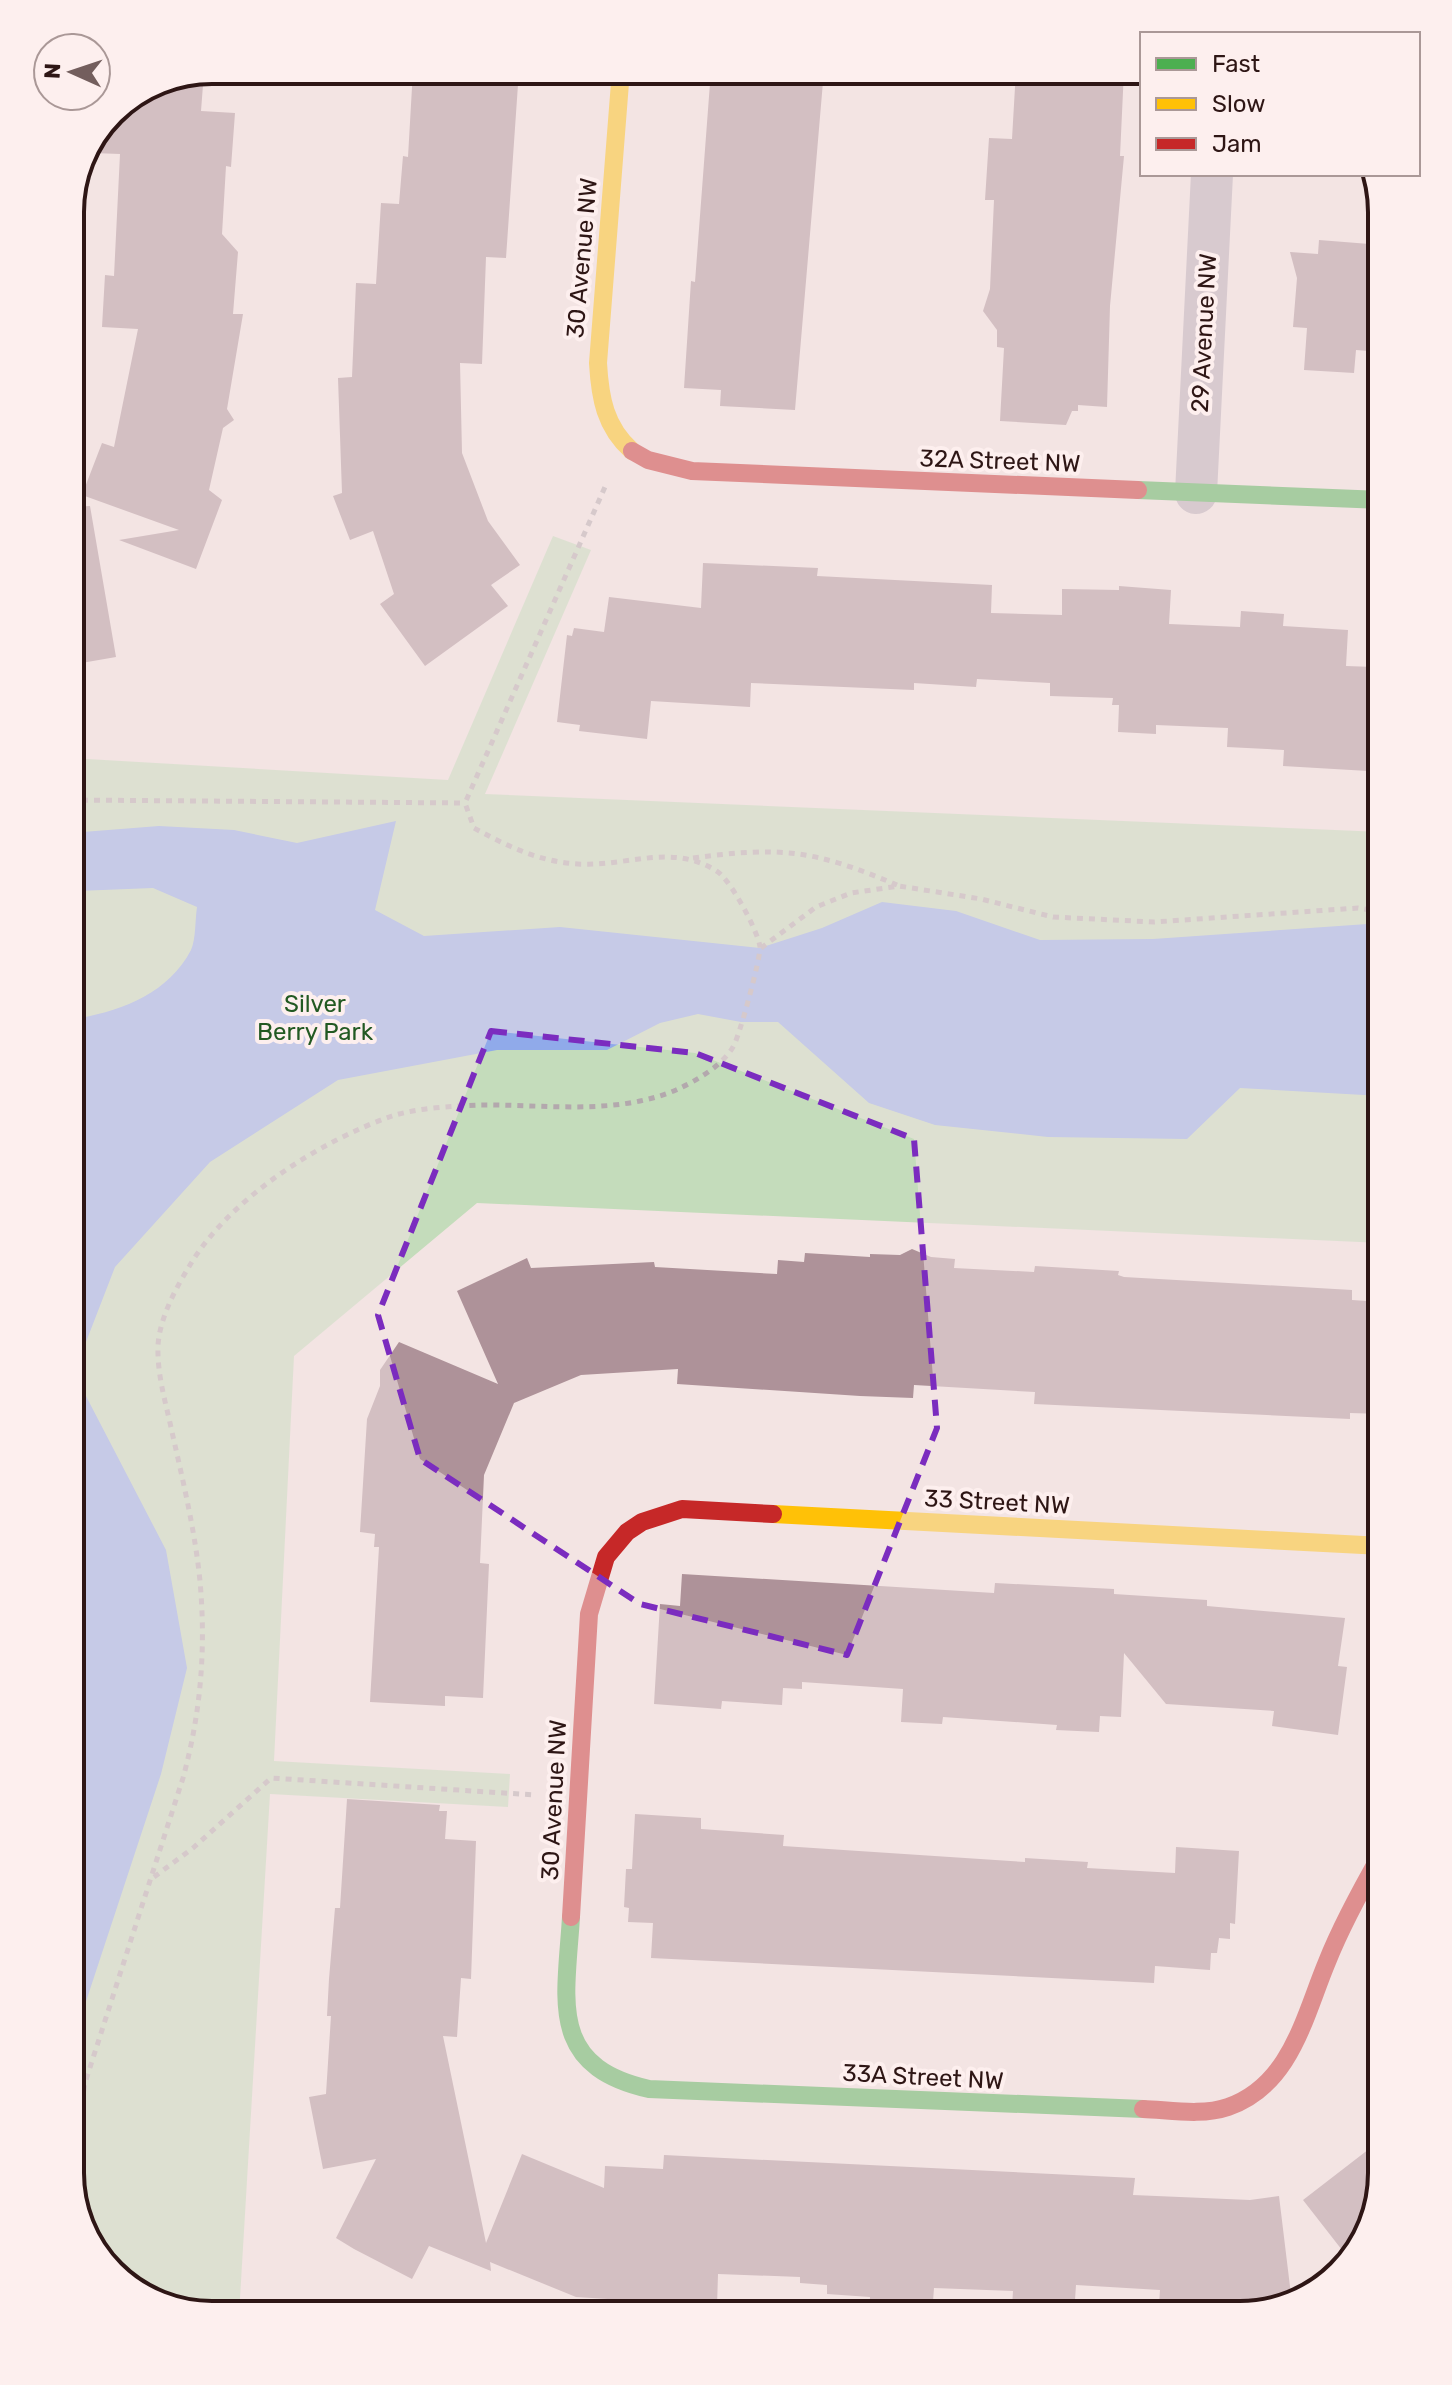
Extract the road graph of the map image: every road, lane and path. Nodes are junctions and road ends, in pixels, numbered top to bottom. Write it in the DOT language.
graph roads {
  1 [pos="620,84"];
  2 [pos="1212,176"];
  3 [pos="622,445"];
  4 [pos="1196,493"];
  5 [pos="1368,499"];
  6 [pos="84,800"];
  7 [pos="465,803"];
  8 [pos="692,858"];
  9 [pos="899,886"];
  10 [pos="1368,910"];
  11 [pos="761,948"];
  12 [pos="617,1538"];
  13 [pos="1368,1545"];
  14 [pos="578,1797"];
  15 [pos="153,1877"];
  16 [pos="1368,1880"];
  17 [pos="591,2065"];
  18 [pos="84,2089"];
  1 -- 3 [label="street, 30 Avenue NW"];
  2 -- 4 [label="street, 29 Avenue NW"];
  3 -- 4 [label="street, 32A Street NW"];
  3 -- 7 [label="path"];
  4 -- 5 [label="street, 32A Street NW"];
  6 -- 7 [label="path"];
  7 -- 8 [label="path"];
  8 -- 9 [label="path"];
  8 -- 11 [label="path"];
  9 -- 10 [label="path"];
  9 -- 11 [label="path"];
  11 -- 15 [label="path"];
  12 -- 13 [label="street, 33 Street NW"];
  12 -- 14 [label="street, 30 Avenue NW"];
  14 -- 15 [label="path"];
  14 -- 17 [label="street, 30 Avenue NW"];
  15 -- 18 [label="path"];
  16 -- 17 [label="street, 33A Street NW"];
}
